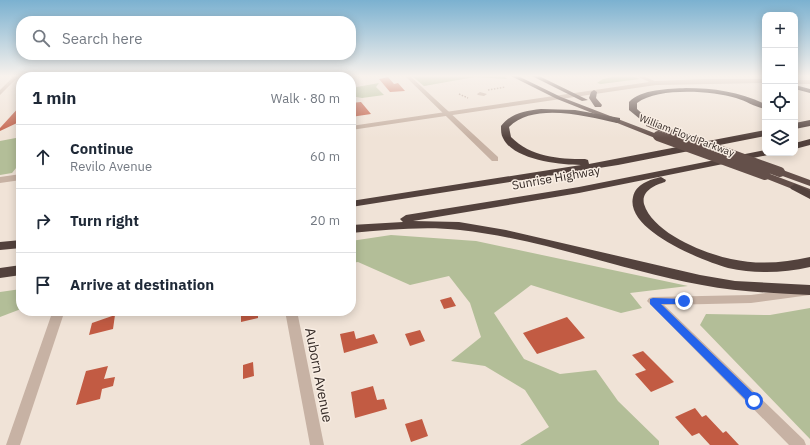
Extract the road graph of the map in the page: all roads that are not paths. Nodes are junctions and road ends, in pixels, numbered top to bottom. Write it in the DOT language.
graph roads {
  1 [pos="429,97"];
  2 [pos="565,97"];
  3 [pos="578,97"];
  4 [pos="592,97"];
  5 [pos="642,97"];
  6 [pos="738,97"];
  7 [pos="559,98"];
  8 [pos="598,106"];
  9 [pos="762,106"];
  10 [pos="448,114"];
  11 [pos="617,120"];
  12 [pos="810,123"];
  13 [pos="651,125"];
  14 [pos="798,125"];
  15 [pos="356,127"];
  16 [pos="762,130"];
  17 [pos="762,134"];
  18 [pos="740,138"];
  19 [pos="762,154"];
  20 [pos="495,158"];
  21 [pos="618,162"];
  22 [pos="698,167"];
  23 [pos="16,178"];
  24 [pos="0,180"];
  25 [pos="810,183"];
  26 [pos="795,187"];
  27 [pos="810,193"];
  28 [pos="810,196"];
  29 [pos="356,203"];
  30 [pos="356,227"];
  31 [pos="356,228"];
  32 [pos="16,244"];
  33 [pos="0,246"];
  34 [pos="810,262"];
  35 [pos="16,271"];
  36 [pos="0,273"];
  37 [pos="810,291"];
  38 [pos="57,316"];
  39 [pos="292,316"];
  40 [pos="13,445"];
  41 [pos="317,445"];
  42 [pos="799,445"];
  1 -- 10 [label="street"];
  2 -- 7 [label="street"];
  3 -- 8 [label="highway, William Floyd Parkway"];
  4 -- 8 [label="highway"];
  5 -- 13 [label="highway"];
  6 -- 9 [label="highway"];
  7 -- 10 [label="street"];
  7 -- 11 [label="highway, William Floyd Parkway"];
  8 -- 13 [label="highway, William Floyd Parkway"];
  10 -- 15 [label="street"];
  10 -- 20 [label="street"];
  11 -- 21 [label="highway"];
  11 -- 26 [label="highway, William Floyd Parkway, bridge"];
  12 -- 14 [label="highway"];
  13 -- 25 [label="highway, William Floyd Parkway, bridge"];
  16 -- 18 [label="highway"];
  17 -- 18 [label="highway, Sunrise Highway"];
  18 -- 21 [label="highway, Sunrise Highway"];
  19 -- 22 [label="highway, Sunrise Highway"];
  21 -- 29 [label="highway, Sunrise Highway"];
  22 -- 30 [label="highway, Sunrise Highway"];
  22 -- 34 [label="highway"];
  23 -- 24 [label="street"];
  26 -- 27 [label="highway, William Floyd Parkway"];
  26 -- 28 [label="highway"];
  31 -- 37 [label="highway"];
  32 -- 33 [label="highway"];
  35 -- 36 [label="highway"];
  37 -- 42 [label="street"];
  38 -- 40 [label="street"];
  39 -- 41 [label="street, Auborn Avenue"];
}
